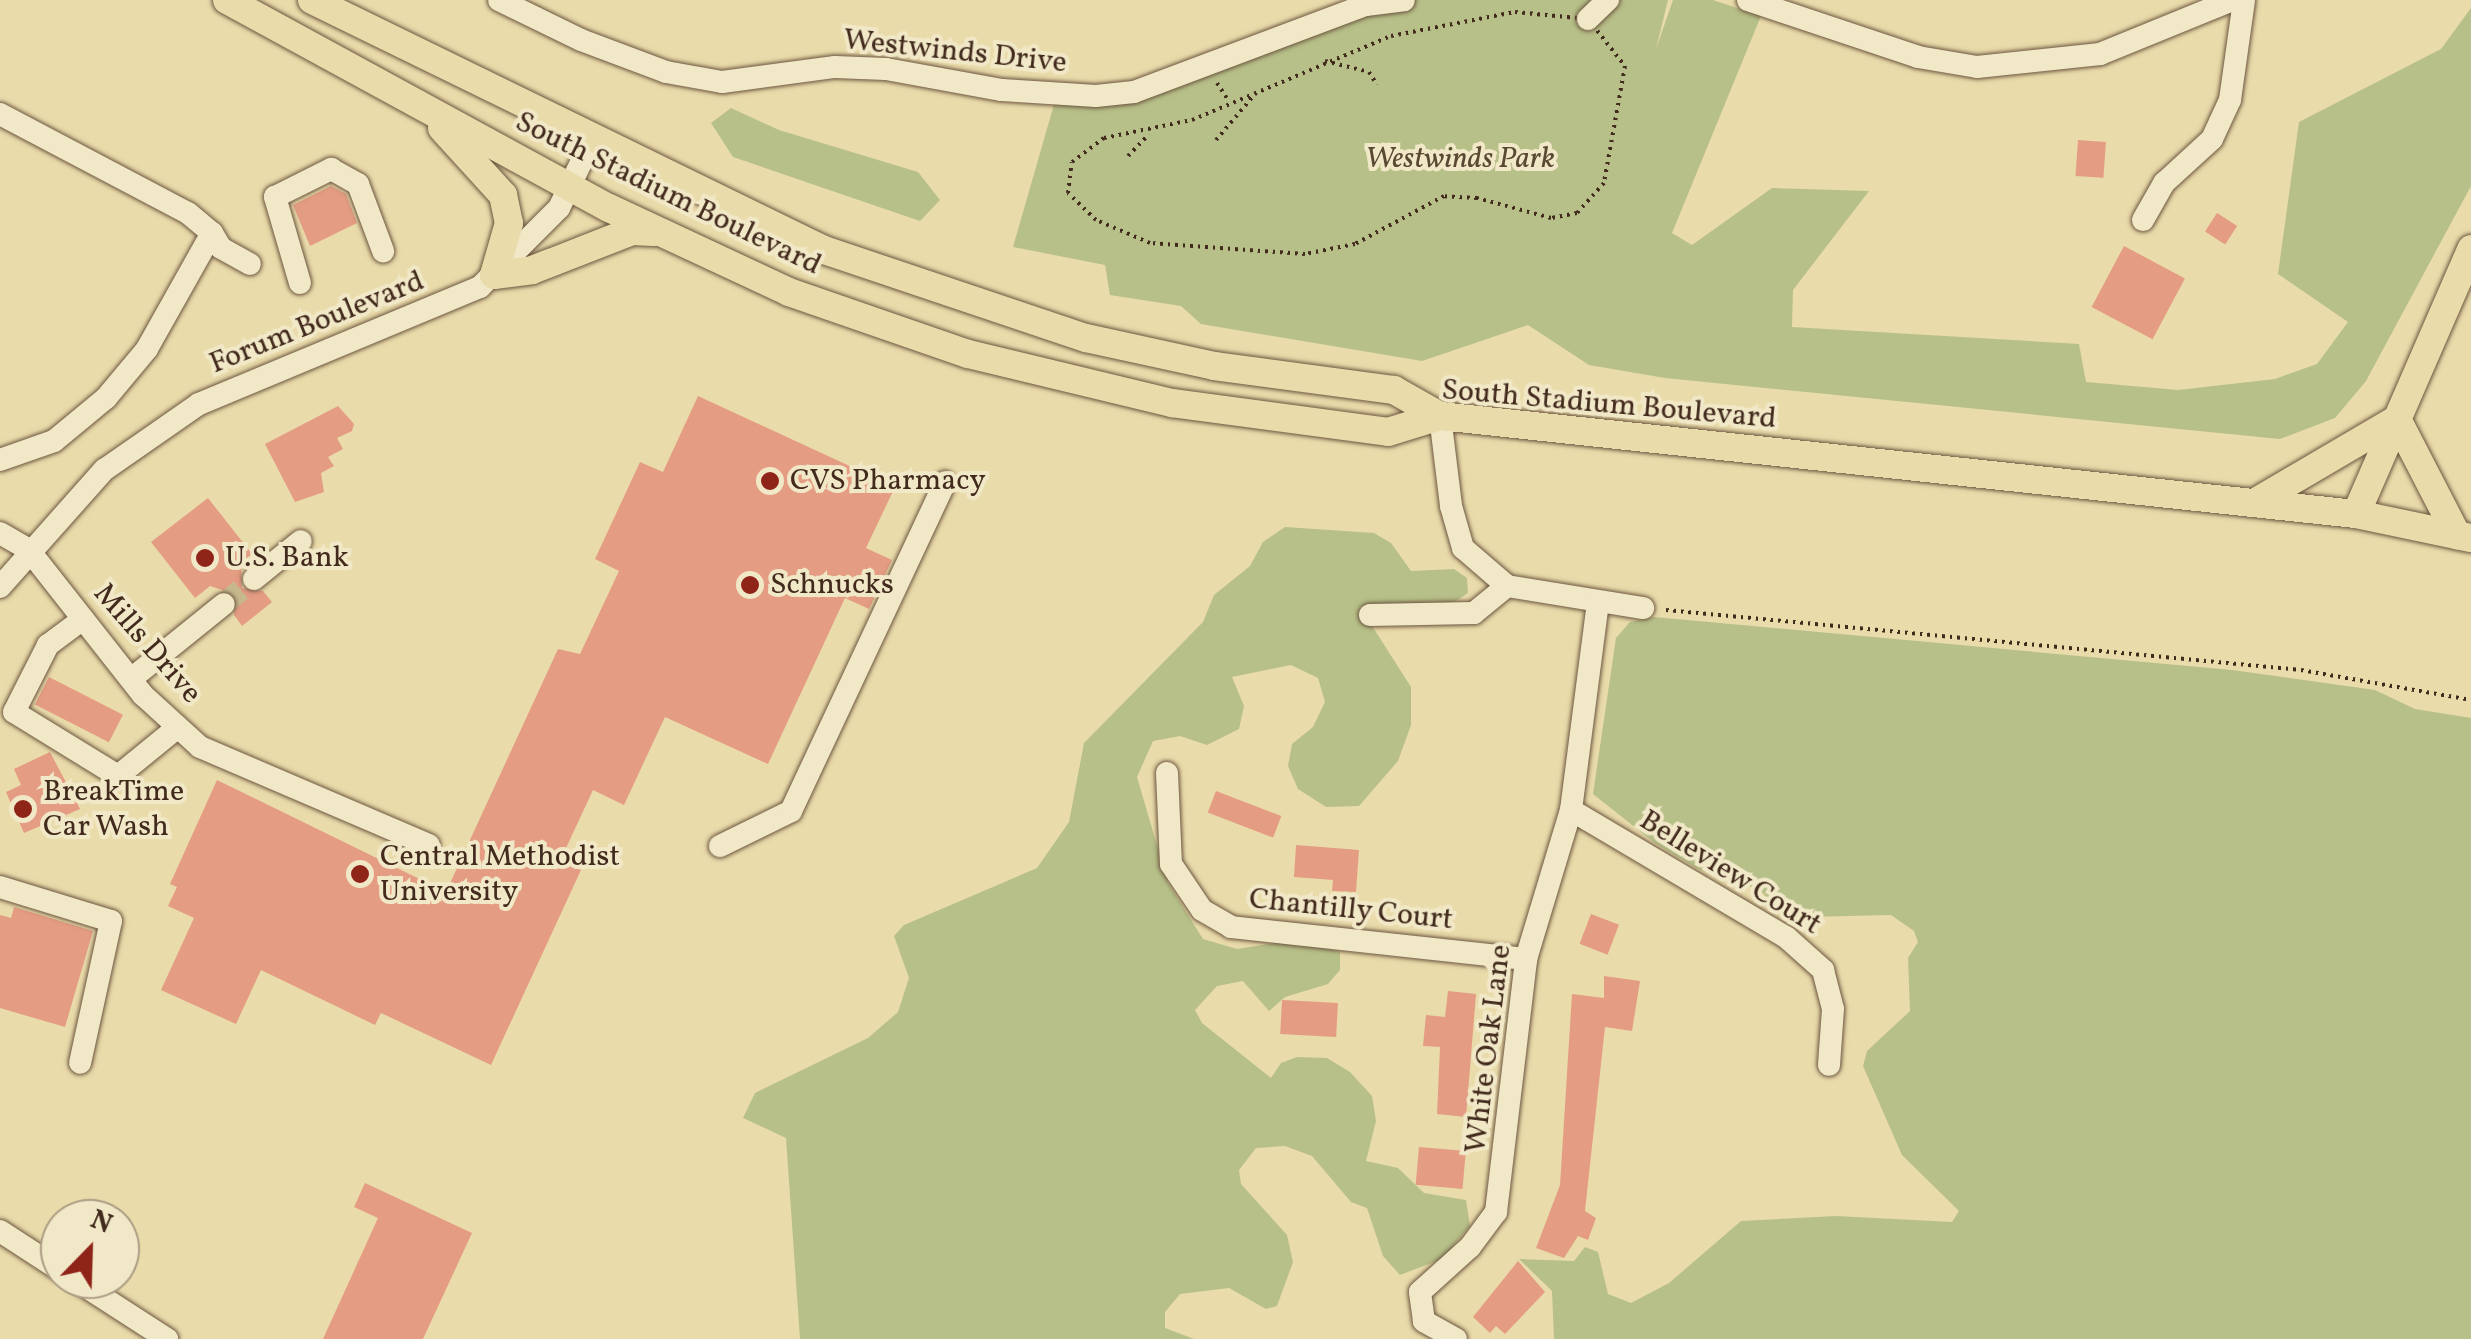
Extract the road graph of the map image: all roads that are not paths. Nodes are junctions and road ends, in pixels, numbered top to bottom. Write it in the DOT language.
graph roads {
  1 [pos="228,0"];
  2 [pos="312,0"];
  3 [pos="499,0"];
  4 [pos="1404,0"];
  5 [pos="1608,0"];
  6 [pos="1748,0"];
  7 [pos="2232,0"];
  8 [pos="2244,0"];
  9 [pos="1365,3"];
  10 [pos="1588,19"];
  11 [pos="424,110"];
  12 [pos="0,114"];
  13 [pos="592,140"];
  14 [pos="567,186"];
  15 [pos="2143,220"];
  16 [pos="660,232"];
  17 [pos="212,233"];
  18 [pos="2471,250"];
  19 [pos="383,251"];
  20 [pos="250,264"];
  21 [pos="494,276"];
  22 [pos="300,283"];
  23 [pos="1440,416"];
  24 [pos="2398,420"];
  25 [pos="0,460"];
  26 [pos="944,482"];
  27 [pos="2254,503"];
  28 [pos="2356,514"];
  29 [pos="0,533"];
  30 [pos="2464,536"];
  31 [pos="301,542"];
  32 [pos="28,549"];
  33 [pos="254,579"];
  34 [pos="1508,586"];
  35 [pos="0,587"];
  36 [pos="1598,603"];
  37 [pos="224,604"];
  38 [pos="1643,608"];
  39 [pos="1370,615"];
  40 [pos="84,619"];
  41 [pos="131,679"];
  42 [pos="178,727"];
  43 [pos="1167,772"];
  44 [pos="1571,810"];
  45 [pos="429,845"];
  46 [pos="720,846"];
  47 [pos="0,886"];
  48 [pos="1526,959"];
  49 [pos="80,1063"];
  50 [pos="1830,1065"];
  51 [pos="0,1231"];
  52 [pos="40,1257"];
  53 [pos="105,1299"];
  54 [pos="167,1339"];
  55 [pos="1456,1339"];
  1 -- 11 [label="main road, South Stadium Boulevard"];
  2 -- 13 [label="main road"];
  3 -- 9 [label="street, Westwinds Drive"];
  4 -- 9 [label="street, Westwinds Drive"];
  5 -- 10 [label="street"];
  6 -- 7 [label="street"];
  8 -- 15 [label="street"];
  11 -- 14 [label="main road, South Stadium Boulevard"];
  11 -- 21 [label="main road"];
  12 -- 17 [label="street"];
  13 -- 14 [label="street, Forum Boulevard"];
  13 -- 23 [label="main road"];
  14 -- 16 [label="main road, South Stadium Boulevard"];
  14 -- 21 [label="street, Forum Boulevard"];
  16 -- 21 [label="main road"];
  16 -- 23 [label="main road, South Stadium Boulevard"];
  17 -- 20 [label="street"];
  17 -- 25 [label="street"];
  18 -- 24 [label="main road"];
  19 -- 22 [label="street"];
  21 -- 32 [label="street, Forum Boulevard"];
  23 -- 27 [label="main road, South Stadium Boulevard"];
  23 -- 34 [label="street"];
  24 -- 27 [label="main road"];
  24 -- 28 [label="main road"];
  24 -- 30 [label="main road"];
  26 -- 46 [label="street"];
  27 -- 28 [label="main road, South Stadium Boulevard"];
  28 -- 30 [label="main road, South Stadium Boulevard"];
  29 -- 32 [label="street, Mills Drive"];
  31 -- 33 [label="street"];
  32 -- 35 [label="street, Forum Boulevard"];
  32 -- 40 [label="street, Mills Drive"];
  34 -- 36 [label="street"];
  34 -- 39 [label="street"];
  36 -- 38 [label="street"];
  36 -- 44 [label="street, White Oak Lane"];
  37 -- 41 [label="street"];
  40 -- 41 [label="street, Mills Drive"];
  40 -- 42 [label="street"];
  41 -- 42 [label="street, Mills Drive"];
  42 -- 45 [label="street, Mills Drive"];
  43 -- 48 [label="street, Chantilly Court"];
  44 -- 48 [label="street, White Oak Lane"];
  44 -- 50 [label="street, Belleview Court"];
  47 -- 49 [label="street"];
  48 -- 55 [label="street, White Oak Lane"];
  51 -- 52 [label="street"];
  53 -- 54 [label="street"];
}
